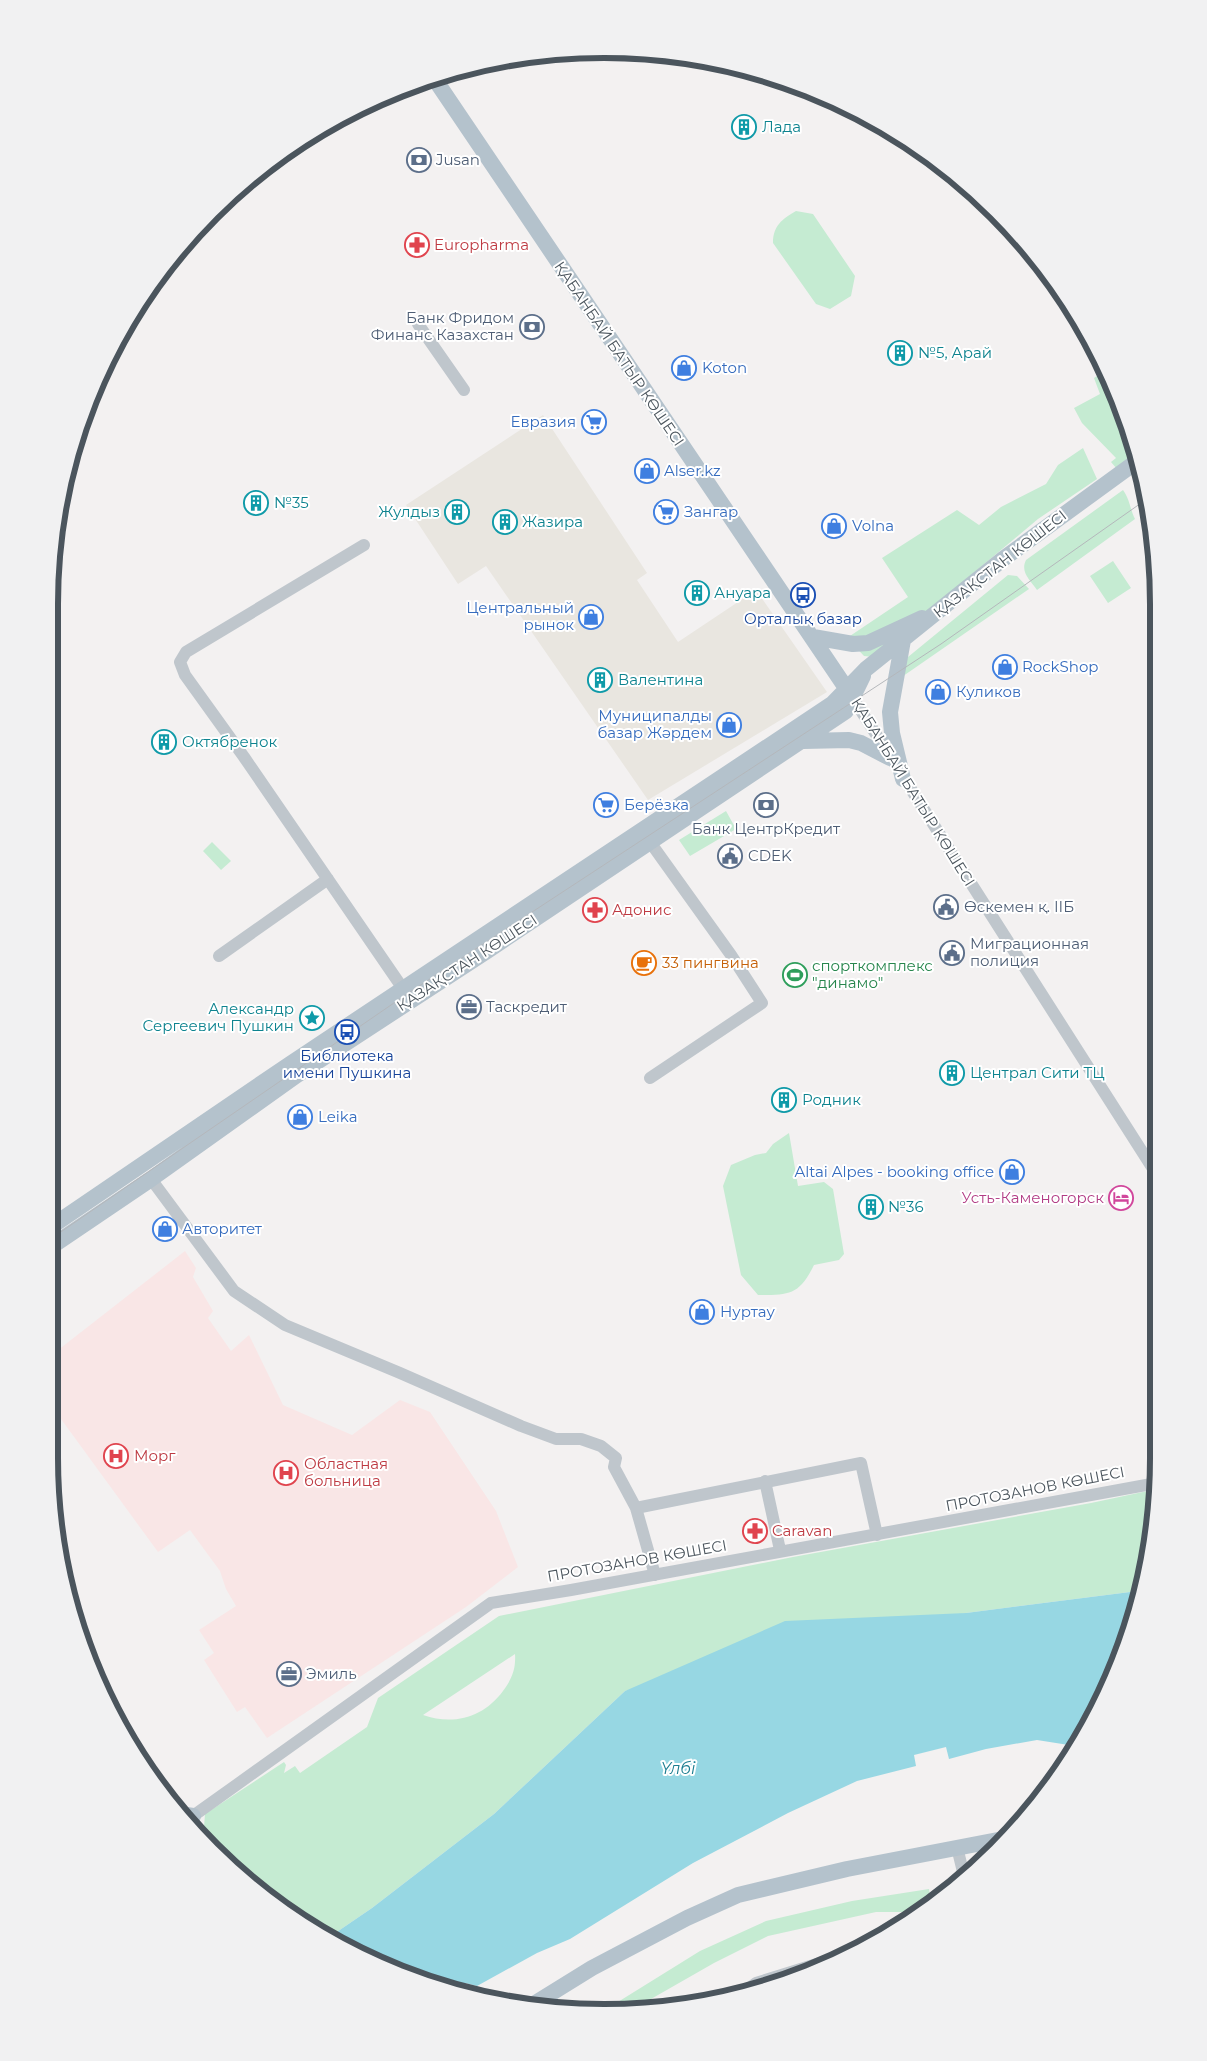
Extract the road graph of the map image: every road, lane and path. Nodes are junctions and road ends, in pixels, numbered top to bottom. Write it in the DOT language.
graph roads {
  1 [pos="438,83"];
  2 [pos="418,324"];
  3 [pos="464,390"];
  4 [pos="1132,465"];
  5 [pos="364,545"];
  6 [pos="934,615"];
  7 [pos="810,632"];
  8 [pos="903,640"];
  9 [pos="850,693"];
  10 [pos="803,741"];
  11 [pos="890,758"];
  12 [pos="903,779"];
  13 [pos="645,836"];
  14 [pos="328,879"];
  15 [pos="220,956"];
  16 [pos="407,994"];
  17 [pos="650,1078"];
  18 [pos="1150,1164"];
  19 [pos="146,1172"];
  20 [pos="58,1223"];
  21 [pos="58,1241"];
  22 [pos="765,1481"];
  23 [pos="1149,1483"];
  24 [pos="636,1508"];
  25 [pos="877,1535"];
  26 [pos="780,1550"];
  27 [pos="654,1575"];
  28 [pos="191,1816"];
  29 [pos="992,1842"];
  30 [pos="957,1848"];
  31 [pos="962,1869"];
  32 [pos="541,2000"];
  1 -- 7 [label="main road, ҚАБАНБАЙ БАТЫР КӨШЕСІ"];
  2 -- 3 [label="street"];
  4 -- 6 [label="main road, ҚАЗАҚСТАН КӨШЕСІ"];
  5 -- 14 [label="street"];
  6 -- 7 [label="main road"];
  6 -- 8 [label="main road, ҚАЗАҚСТАН КӨШЕСІ"];
  7 -- 9 [label="main road, ҚАБАНБАЙ БАТЫР КӨШЕСІ"];
  8 -- 9 [label="main road, ҚАЗАҚСТАН КӨШЕСІ"];
  8 -- 12 [label="main road"];
  9 -- 10 [label="main road, ҚАЗАҚСТАН КӨШЕСІ"];
  9 -- 11 [label="street, ҚАБАНБАЙ БАТЫР КӨШЕСІ"];
  9 -- 13 [label="main road, ҚАЗАҚСТАН КӨШЕСІ"];
  10 -- 11 [label="main road"];
  10 -- 13 [label="main road, ҚАЗАҚСТАН КӨШЕСІ"];
  11 -- 12 [label="street, ҚАБАНБАЙ БАТЫР КӨШЕСІ"];
  12 -- 18 [label="street, ҚАБАНБАЙ БАТЫР КӨШЕСІ"];
  13 -- 16 [label="main road, ҚАЗАҚСТАН КӨШЕСІ"];
  13 -- 17 [label="street"];
  14 -- 15 [label="street"];
  14 -- 16 [label="street"];
  16 -- 19 [label="main road, ҚАЗАҚСТАН КӨШЕСІ"];
  19 -- 20 [label="main road, ҚАЗАҚСТАН КӨШЕСІ"];
  19 -- 21 [label="main road, ҚАЗАҚСТАН КӨШЕСІ"];
  19 -- 24 [label="street"];
  22 -- 24 [label="street"];
  22 -- 25 [label="street"];
  22 -- 26 [label="street"];
  23 -- 25 [label="street, ПРОТОЗАНОВ КӨШЕСІ"];
  24 -- 27 [label="street"];
  25 -- 26 [label="street, ПРОТОЗАНОВ КӨШЕСІ"];
  26 -- 27 [label="street, ПРОТОЗАНОВ КӨШЕСІ"];
  27 -- 28 [label="street, ПРОТОЗАНОВ КӨШЕСІ"];
  29 -- 30 [label="main road"];
  30 -- 31 [label="street"];
  30 -- 32 [label="main road"];
}
